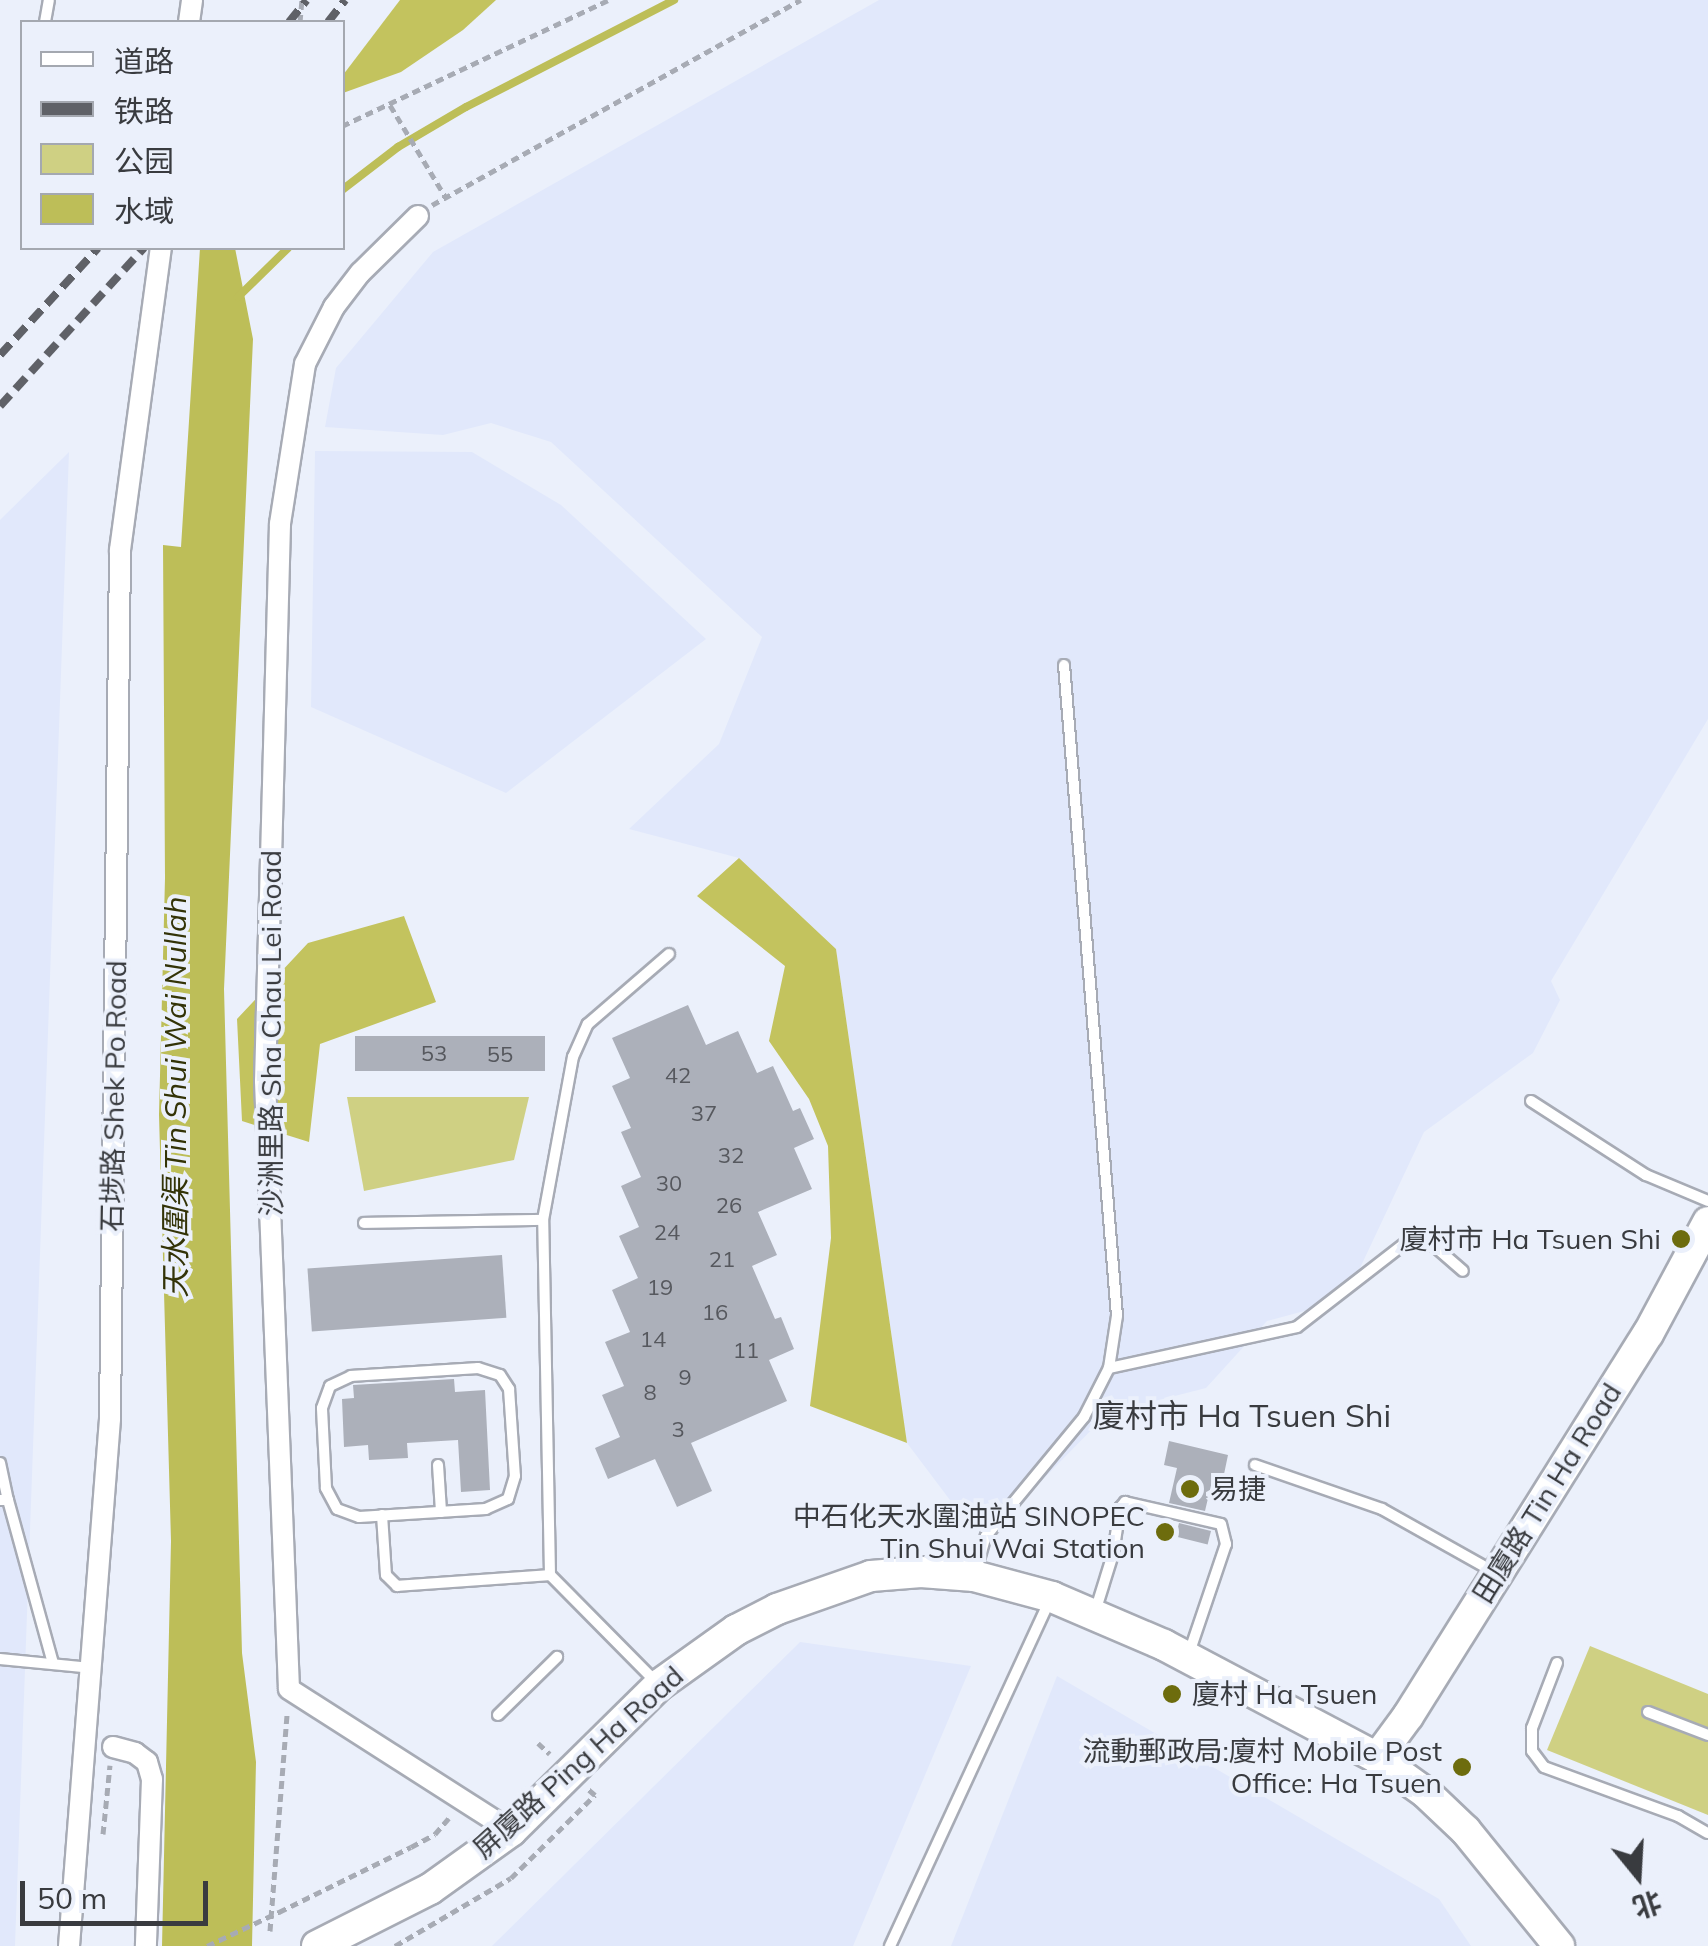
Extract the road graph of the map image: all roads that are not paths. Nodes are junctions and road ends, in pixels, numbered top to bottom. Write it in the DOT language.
graph roads {
  1 [pos="418,216"];
  2 [pos="160,250"];
  3 [pos="1064,665"];
  4 [pos="669,954"];
  5 [pos="1531,1100"];
  6 [pos="1708,1202"];
  7 [pos="543,1220"];
  8 [pos="364,1224"];
  9 [pos="1707,1229"];
  10 [pos="1463,1271"];
  11 [pos="1109,1368"];
  12 [pos="0,1463"];
  13 [pos="438,1465"];
  14 [pos="1254,1465"];
  15 [pos="4,1500"];
  16 [pos="441,1512"];
  17 [pos="382,1515"];
  18 [pos="1496,1573"];
  19 [pos="550,1575"];
  20 [pos="974,1576"];
  21 [pos="1052,1597"];
  22 [pos="1094,1614"];
  23 [pos="557,1657"];
  24 [pos="1188,1657"];
  25 [pos="0,1658"];
  26 [pos="53,1664"];
  27 [pos="1557,1664"];
  28 [pos="92,1668"];
  29 [pos="659,1685"];
  30 [pos="1648,1712"];
  31 [pos="498,1715"];
  32 [pos="1708,1735"];
  33 [pos="113,1747"];
  34 [pos="1377,1758"];
  35 [pos="511,1830"];
  36 [pos="1708,1833"];
  37 [pos="69,1946"];
  38 [pos="146,1946"];
  39 [pos="317,1946"];
  40 [pos="890,1946"];
  41 [pos="1559,1946"];
  1 -- 35 [label="street, 沙洲里路 Sha Chau Lei Road"];
  2 -- 28 [label="street, 石埗路 Shek Po Road"];
  3 -- 11 [label="lane"];
  4 -- 7 [label="lane"];
  5 -- 6 [label="lane"];
  7 -- 8 [label="lane"];
  7 -- 19 [label="lane"];
  9 -- 18 [label="street, 田廈路 Tin Ha Road"];
  10 -- 11 [label="lane"];
  11 -- 20 [label="lane"];
  12 -- 15 [label="lane"];
  13 -- 16 [label="lane"];
  14 -- 18 [label="lane"];
  15 -- 26 [label="lane"];
  16 -- 17 [label="lane"];
  16 -- 17 [label="lane"];
  17 -- 19 [label="lane"];
  18 -- 34 [label="street, 田廈路 Tin Ha Road"];
  19 -- 29 [label="lane"];
  20 -- 21 [label="street, 屏廈路 Ping Ha Road"];
  20 -- 29 [label="street, 屏廈路 Ping Ha Road"];
  21 -- 22 [label="street, 屏廈路 Ping Ha Road"];
  21 -- 40 [label="lane"];
  22 -- 24 [label="street, 屏廈路 Ping Ha Road"];
  22 -- 24 [label="lane"];
  23 -- 31 [label="lane"];
  24 -- 34 [label="street, 屏廈路 Ping Ha Road"];
  25 -- 26 [label="lane"];
  26 -- 28 [label="lane"];
  27 -- 36 [label="lane"];
  28 -- 37 [label="street, 石埗路 Shek Po Road"];
  29 -- 35 [label="street, 屏廈路 Ping Ha Road"];
  30 -- 32 [label="lane"];
  33 -- 38 [label="street"];
  34 -- 41 [label="street, 屏廈路 Ping Ha Road"];
  35 -- 39 [label="street, 屏廈路 Ping Ha Road"];
}
